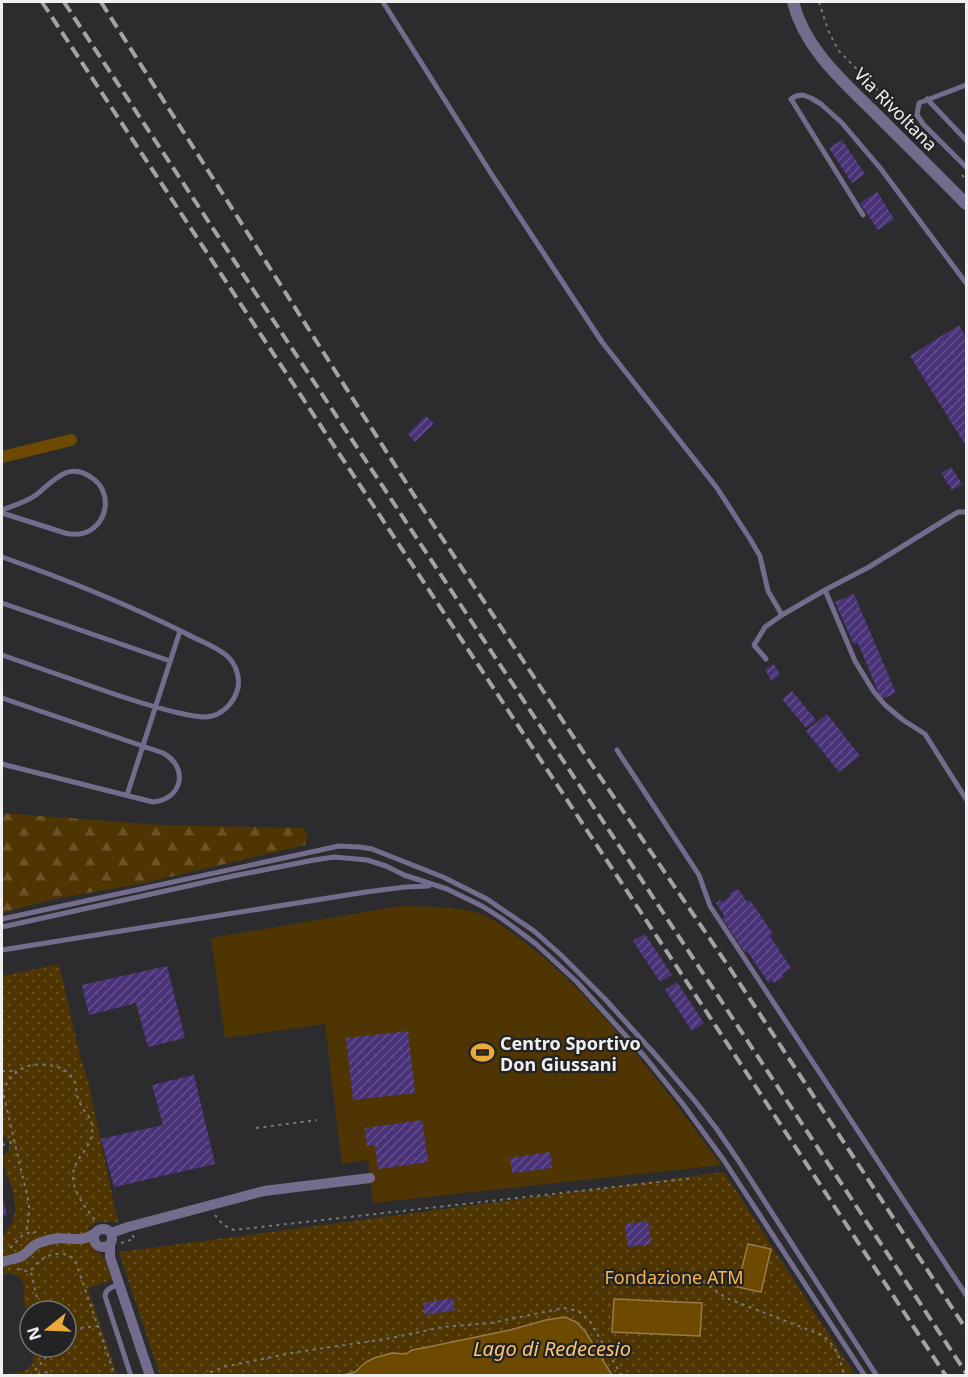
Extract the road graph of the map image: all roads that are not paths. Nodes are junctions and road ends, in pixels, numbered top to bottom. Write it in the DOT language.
graph roads {
  1 [pos="383,2"];
  2 [pos="792,2"];
  3 [pos="801,2"];
  4 [pos="805,34"];
  5 [pos="966,85"];
  6 [pos="927,99"];
  7 [pos="966,140"];
  8 [pos="966,167"];
  9 [pos="964,197"];
  10 [pos="863,215"];
  11 [pos="966,283"];
  12 [pos="2,512"];
  13 [pos="966,512"];
  14 [pos="2,557"];
  15 [pos="825,590"];
  16 [pos="2,603"];
  17 [pos="782,615"];
  18 [pos="180,631"];
  19 [pos="2,655"];
  20 [pos="766,660"];
  21 [pos="170,661"];
  22 [pos="2,698"];
  23 [pos="155,708"];
  24 [pos="142,746"];
  25 [pos="617,750"];
  26 [pos="2,764"];
  27 [pos="127,795"];
  28 [pos="966,799"];
  29 [pos="434,886"];
  30 [pos="2,919"];
  31 [pos="2,927"];
  32 [pos="2,950"];
  33 [pos="370,1178"];
  34 [pos="97,1229"];
  35 [pos="111,1239"];
  36 [pos="5,1265"];
  37 [pos="120,1284"];
  38 [pos="966,1295"];
  39 [pos="131,1376"];
  40 [pos="150,1376"];
  41 [pos="865,1376"];
  42 [pos="877,1376"];
  1 -- 17 [label="lane"];
  2 -- 4 [label="street, Via Rivoltana"];
  3 -- 4 [label="street, Via Rivoltana"];
  4 -- 9 [label="street, Via Rivoltana"];
  5 -- 6 [label="lane"];
  6 -- 7 [label="lane"];
  6 -- 8 [label="lane"];
  10 -- 11 [label="lane"];
  12 -- 12 [label="lane"];
  13 -- 15 [label="lane"];
  14 -- 18 [label="lane"];
  15 -- 17 [label="lane"];
  15 -- 28 [label="lane"];
  16 -- 21 [label="lane"];
  17 -- 20 [label="lane"];
  18 -- 21 [label="lane"];
  18 -- 23 [label="lane"];
  19 -- 23 [label="lane"];
  21 -- 23 [label="lane"];
  22 -- 24 [label="lane"];
  23 -- 24 [label="lane"];
  24 -- 27 [label="lane"];
  24 -- 27 [label="lane"];
  25 -- 38 [label="lane"];
  26 -- 27 [label="lane"];
  29 -- 31 [label="lane"];
  29 -- 32 [label="lane"];
  29 -- 41 [label="lane"];
  30 -- 42 [label="lane"];
  33 -- 35 [label="street"];
  34 -- 35 [label="street"];
  34 -- 35 [label="street"];
  34 -- 36 [label="street"];
  35 -- 37 [label="street"];
  37 -- 39 [label="lane"];
  37 -- 40 [label="street"];
}
